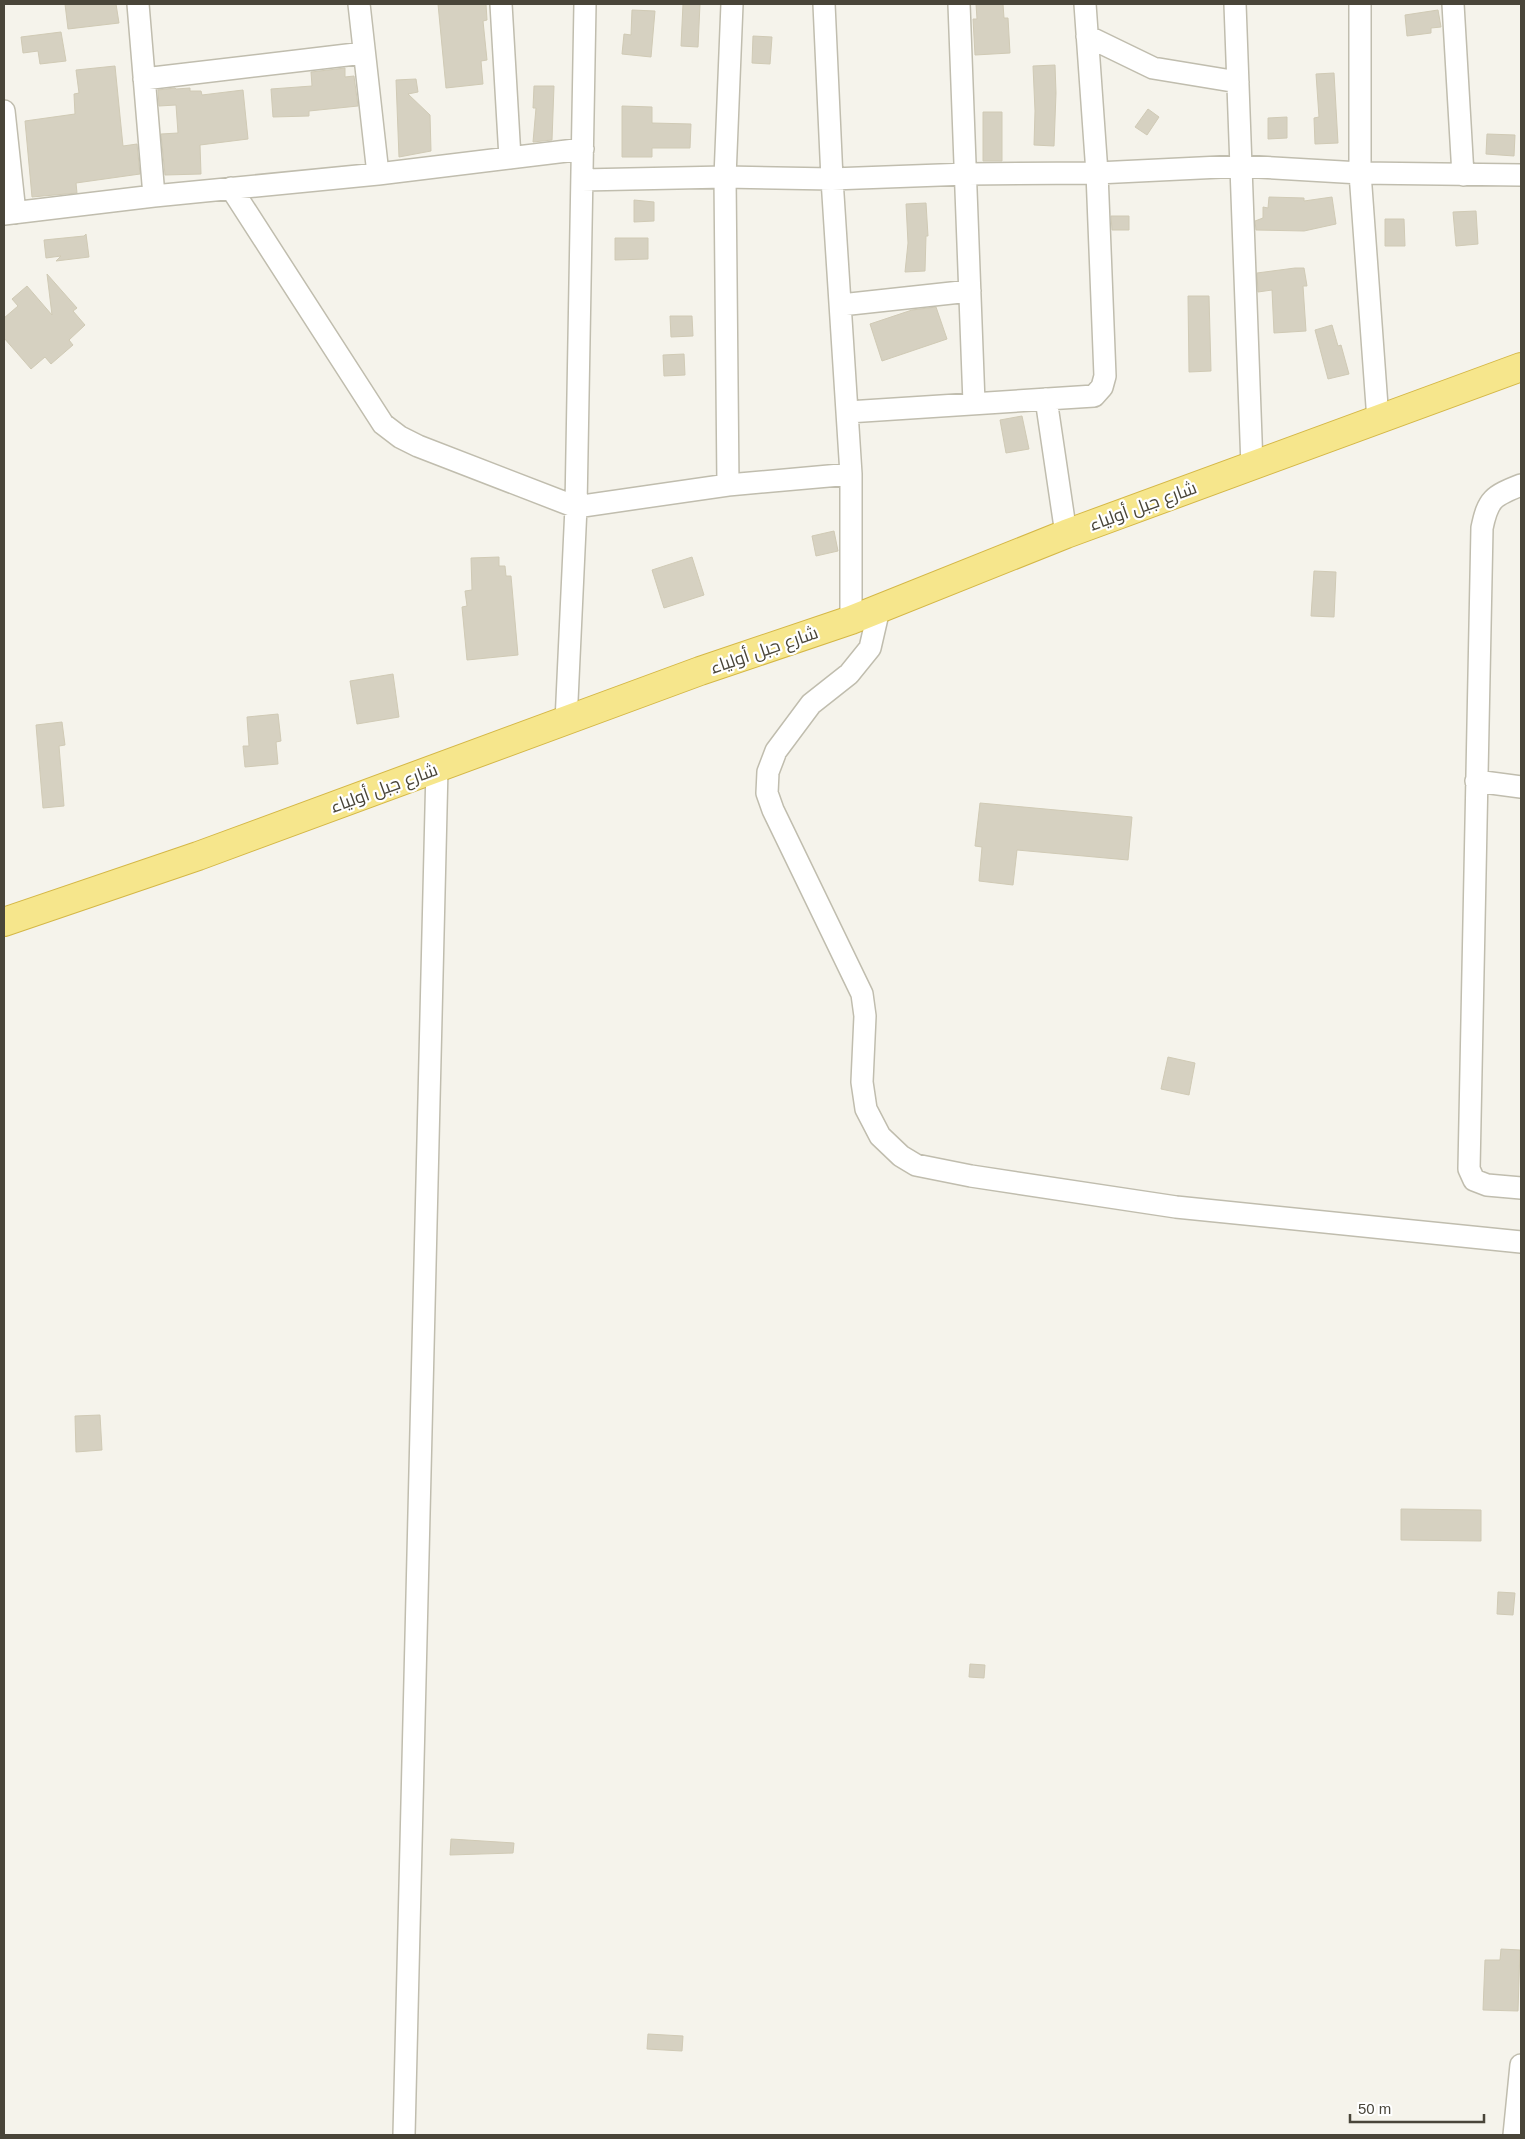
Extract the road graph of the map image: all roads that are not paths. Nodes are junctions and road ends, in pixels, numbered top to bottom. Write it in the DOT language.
graph roads {
  1 [pos="138,4"];
  2 [pos="360,4"];
  3 [pos="501,4"];
  4 [pos="585,4"];
  5 [pos="732,4"];
  6 [pos="824,4"];
  7 [pos="959,4"];
  8 [pos="1085,4"];
  9 [pos="1236,4"];
  10 [pos="1360,4"];
  11 [pos="1453,4"];
  12 [pos="1087,36"];
  13 [pos="364,53"];
  14 [pos="144,79"];
  15 [pos="1238,82"];
  16 [pos="4,111"];
  17 [pos="583,149"];
  18 [pos="510,158"];
  19 [pos="1241,166"];
  20 [pos="1360,172"];
  21 [pos="1097,173"];
  22 [pos="378,174"];
  23 [pos="967,174"];
  24 [pos="1463,175"];
  25 [pos="1521,176"];
  26 [pos="725,178"];
  27 [pos="832,179"];
  28 [pos="582,180"];
  29 [pos="232,188"];
  30 [pos="154,196"];
  31 [pos="9,214"];
  32 [pos="970,290"];
  33 [pos="841,305"];
  34 [pos="1521,367"];
  35 [pos="1046,399"];
  36 [pos="974,403"];
  37 [pos="848,412"];
  38 [pos="1378,420"];
  39 [pos="1252,466"];
  40 [pos="851,474"];
  41 [pos="728,485"];
  42 [pos="1521,486"];
  43 [pos="576,507"];
  44 [pos="1066,534"];
  45 [pos="879,609"];
  46 [pos="851,620"];
  47 [pos="566,722"];
  48 [pos="437,768"];
  49 [pos="1476,781"];
  50 [pos="1521,787"];
  51 [pos="4,922"];
  52 [pos="1521,1188"];
  53 [pos="1521,1242"];
  54 [pos="1521,2065"];
  55 [pos="404,2135"];
  56 [pos="1514,2135"];
  1 -- 14 [label="street"];
  2 -- 13 [label="street"];
  3 -- 18 [label="street"];
  4 -- 17 [label="street"];
  5 -- 26 [label="street"];
  6 -- 27 [label="street"];
  7 -- 23 [label="street"];
  8 -- 12 [label="street"];
  9 -- 15 [label="street"];
  10 -- 20 [label="street"];
  11 -- 24 [label="street"];
  12 -- 15 [label="street"];
  12 -- 21 [label="street"];
  13 -- 14 [label="street"];
  13 -- 22 [label="street"];
  14 -- 30 [label="street"];
  15 -- 19 [label="street"];
  16 -- 31 [label="street"];
  17 -- 18 [label="street"];
  17 -- 28 [label="street"];
  18 -- 22 [label="street"];
  19 -- 20 [label="street"];
  19 -- 21 [label="street"];
  19 -- 39 [label="street"];
  20 -- 24 [label="street"];
  20 -- 38 [label="street"];
  21 -- 23 [label="street"];
  21 -- 35 [label="street"];
  22 -- 29 [label="street"];
  23 -- 27 [label="street"];
  23 -- 32 [label="street"];
  24 -- 25 [label="street"];
  26 -- 27 [label="street"];
  26 -- 28 [label="street"];
  26 -- 41 [label="street"];
  27 -- 33 [label="street"];
  28 -- 43 [label="street"];
  29 -- 30 [label="street"];
  29 -- 43 [label="street"];
  30 -- 31 [label="street"];
  32 -- 33 [label="street"];
  32 -- 36 [label="street"];
  33 -- 37 [label="street"];
  34 -- 38 [label="highway, شارع جبل أولياء"];
  35 -- 36 [label="street"];
  35 -- 44 [label="street"];
  36 -- 37 [label="street"];
  37 -- 40 [label="street"];
  38 -- 39 [label="highway, شارع جبل أولياء"];
  39 -- 44 [label="highway, شارع جبل أولياء"];
  40 -- 41 [label="street"];
  40 -- 46 [label="street"];
  41 -- 43 [label="street"];
  42 -- 49 [label="street"];
  43 -- 47 [label="street"];
  44 -- 45 [label="highway, شارع جبل أولياء"];
  45 -- 46 [label="highway, شارع جبل أولياء"];
  45 -- 53 [label="street"];
  46 -- 47 [label="highway, شارع جبل أولياء"];
  47 -- 48 [label="highway, شارع جبل أولياء"];
  48 -- 51 [label="highway, شارع جبل أولياء"];
  48 -- 55 [label="street"];
  49 -- 50 [label="street"];
  49 -- 52 [label="street"];
  54 -- 56 [label="street"];
}
